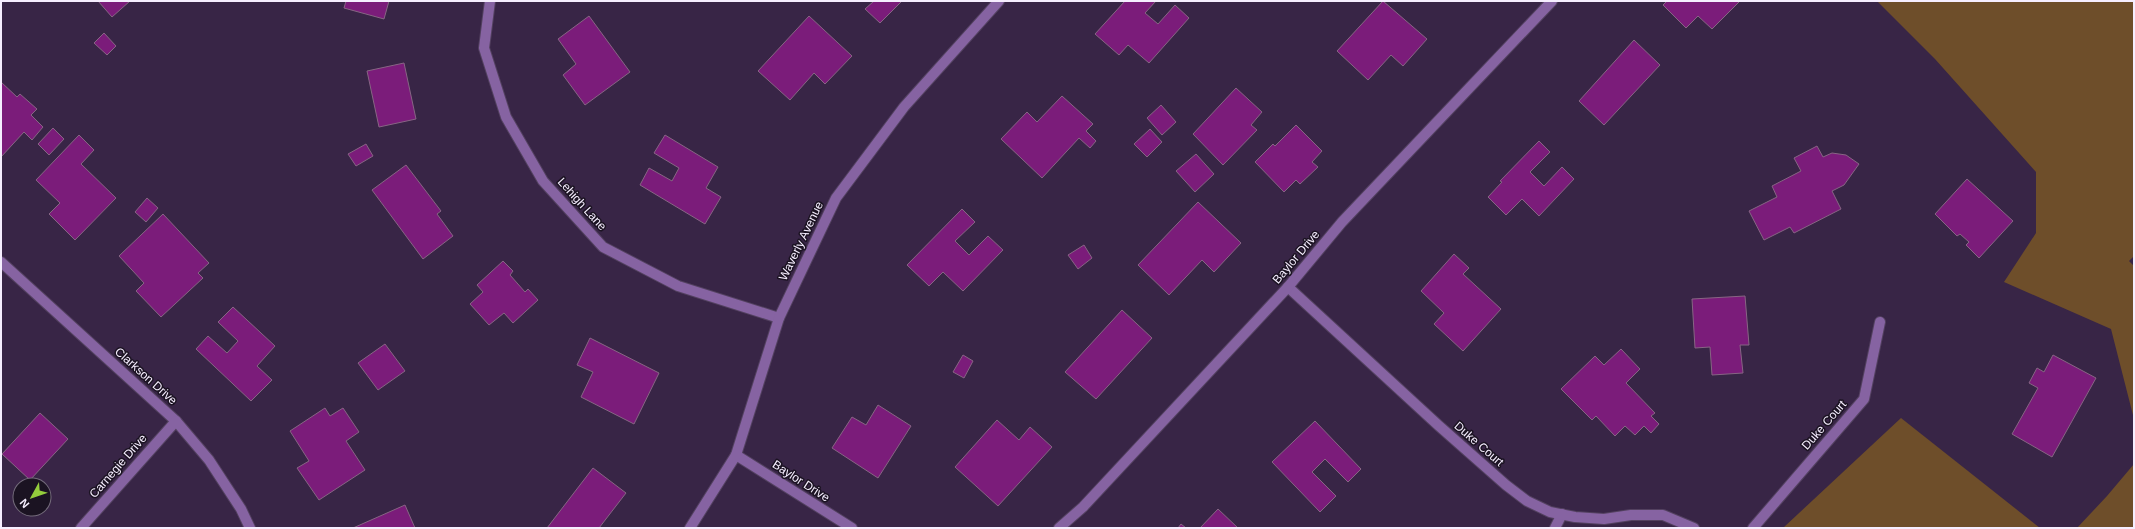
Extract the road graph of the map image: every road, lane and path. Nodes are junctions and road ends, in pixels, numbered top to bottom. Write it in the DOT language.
graph roads {
  1 [pos="490,1"];
  2 [pos="999,1"];
  3 [pos="1552,1"];
  4 [pos="1,262"];
  5 [pos="1288,287"];
  6 [pos="779,318"];
  7 [pos="1880,322"];
  8 [pos="176,421"];
  9 [pos="736,456"];
  10 [pos="1562,514"];
  11 [pos="81,528"];
  12 [pos="250,528"];
  13 [pos="690,528"];
  14 [pos="852,528"];
  15 [pos="1058,528"];
  16 [pos="1555,528"];
  17 [pos="1694,528"];
  18 [pos="1753,528"];
  1 -- 6 [label="street, Lehigh Lane"];
  2 -- 6 [label="street, Waverly Avenue"];
  3 -- 5 [label="street, Baylor Drive"];
  4 -- 8 [label="street, Clarkson Drive"];
  5 -- 10 [label="street, Duke Court"];
  5 -- 15 [label="street, Baylor Drive"];
  6 -- 9 [label="street, Waverly Avenue"];
  7 -- 18 [label="street, Duke Court"];
  8 -- 11 [label="street, Carnegie Drive"];
  8 -- 12 [label="street, Clarkson Drive"];
  9 -- 13 [label="street, Waverly Avenue"];
  9 -- 14 [label="street, Baylor Drive"];
  10 -- 16 [label="street"];
  10 -- 17 [label="street, Duke Court"];
}
